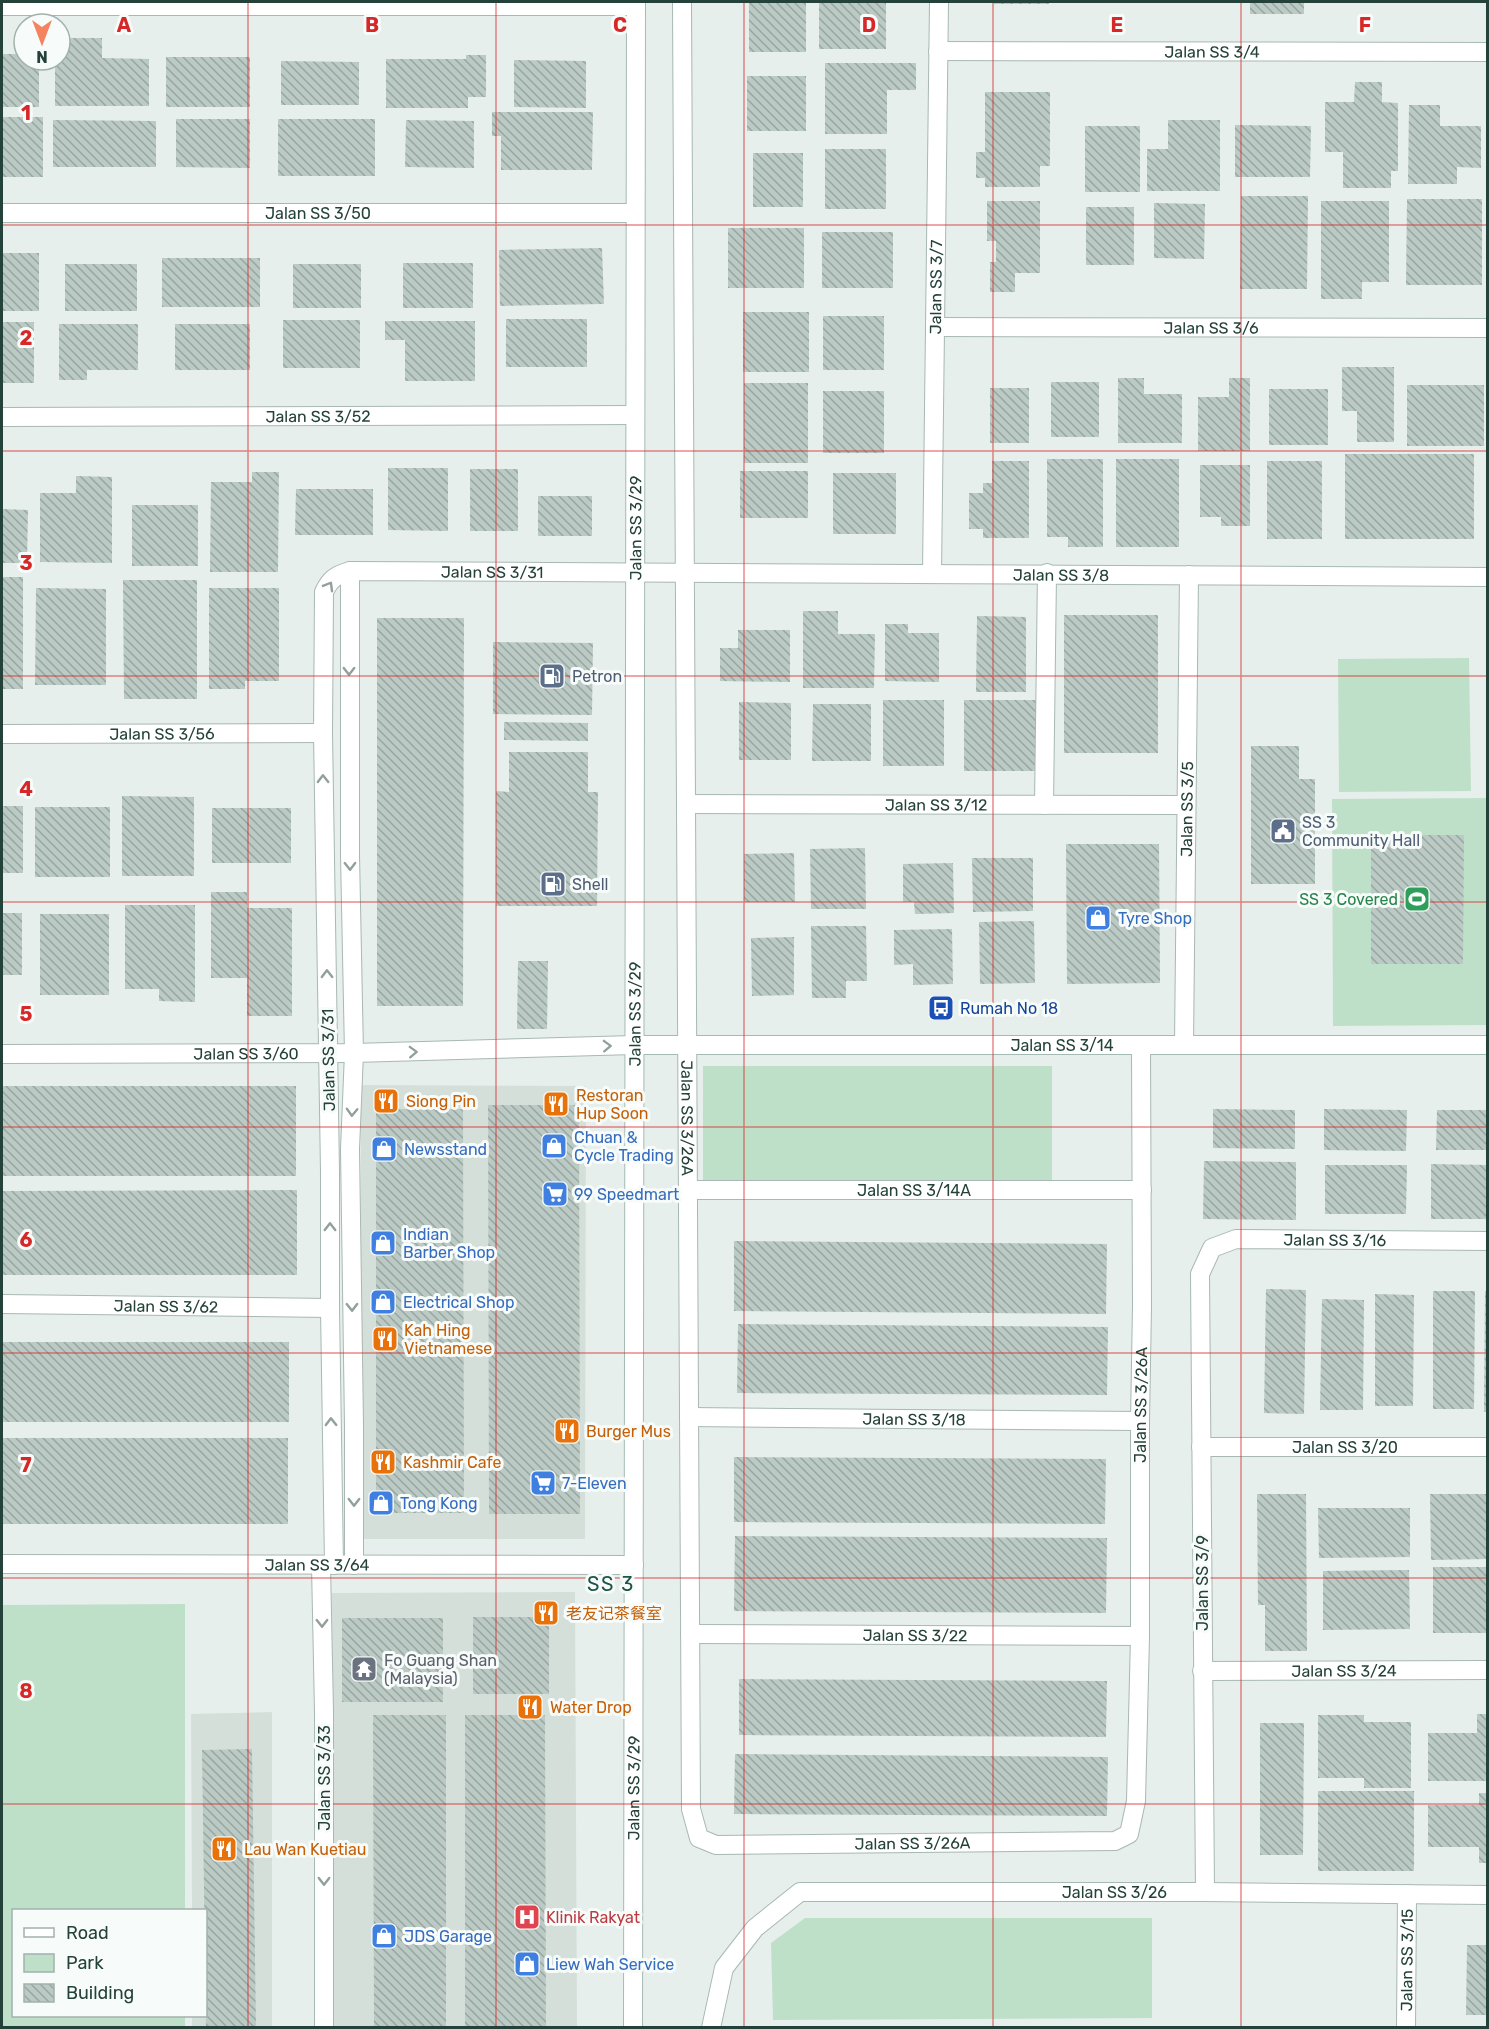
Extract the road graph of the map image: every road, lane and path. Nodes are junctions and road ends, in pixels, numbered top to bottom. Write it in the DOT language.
graph roads {
  1 [pos="682,2"];
  2 [pos="939,2"];
  3 [pos="636,4"];
  4 [pos="2,6"];
  5 [pos="938,51"];
  6 [pos="1488,52"];
  7 [pos="2,213"];
  8 [pos="635,213"];
  9 [pos="934,327"];
  10 [pos="1488,327"];
  11 [pos="635,415"];
  12 [pos="2,417"];
  13 [pos="350,571"];
  14 [pos="635,571"];
  15 [pos="685,573"];
  16 [pos="932,573"];
  17 [pos="1047,573"];
  18 [pos="1189,575"];
  19 [pos="1488,577"];
  20 [pos="322,733"];
  21 [pos="2,735"];
  22 [pos="686,804"];
  23 [pos="1044,804"];
  24 [pos="1186,804"];
  25 [pos="634,1045"];
  26 [pos="687,1045"];
  27 [pos="1141,1045"];
  28 [pos="1184,1045"];
  29 [pos="1488,1045"];
  30 [pos="328,1053"];
  31 [pos="354,1053"];
  32 [pos="2,1054"];
  33 [pos="688,1190"];
  34 [pos="1142,1190"];
  35 [pos="1488,1242"];
  36 [pos="1200,1274"];
  37 [pos="2,1304"];
  38 [pos="330,1308"];
  39 [pos="689,1417"];
  40 [pos="1140,1421"];
  41 [pos="1488,1447"];
  42 [pos="1201,1448"];
  43 [pos="2,1564"];
  44 [pos="328,1565"];
  45 [pos="354,1565"];
  46 [pos="634,1565"];
  47 [pos="690,1634"];
  48 [pos="1140,1636"];
  49 [pos="1488,1670"];
  50 [pos="1202,1671"];
  51 [pos="1205,1892"];
  52 [pos="1407,1894"];
  53 [pos="1488,1895"];
  54 [pos="324,2028"];
  55 [pos="633,2028"];
  56 [pos="711,2028"];
  57 [pos="1406,2028"];
  1 -- 15 [label="street, Jalan SS 3/26A"];
  2 -- 5 [label="street, Jalan SS 3/7"];
  3 -- 4 [label="street"];
  3 -- 8 [label="street, Jalan SS 3/29"];
  5 -- 6 [label="street, Jalan SS 3/4"];
  5 -- 9 [label="street, Jalan SS 3/7"];
  7 -- 8 [label="street, Jalan SS 3/50"];
  8 -- 11 [label="street, Jalan SS 3/29"];
  9 -- 10 [label="street, Jalan SS 3/6"];
  9 -- 16 [label="street, Jalan SS 3/7"];
  11 -- 12 [label="street, Jalan SS 3/52"];
  11 -- 14 [label="street, Jalan SS 3/29"];
  13 -- 14 [label="street, Jalan SS 3/31"];
  20 -- 13 [label="street, Jalan SS 3/31, one-way"];
  13 -- 31 [label="street, Jalan SS 3/31, one-way"];
  14 -- 15 [label="street, Jalan SS 3/8"];
  14 -- 25 [label="street, Jalan SS 3/29"];
  15 -- 16 [label="street, Jalan SS 3/8"];
  15 -- 22 [label="street, Jalan SS 3/26A"];
  16 -- 17 [label="street, Jalan SS 3/8"];
  17 -- 18 [label="street, Jalan SS 3/8"];
  17 -- 23 [label="street"];
  18 -- 19 [label="street, Jalan SS 3/8"];
  18 -- 24 [label="street, Jalan SS 3/5"];
  20 -- 21 [label="street, Jalan SS 3/56"];
  30 -- 20 [label="street, Jalan SS 3/31, one-way"];
  22 -- 23 [label="street, Jalan SS 3/12"];
  22 -- 26 [label="street, Jalan SS 3/26A"];
  23 -- 24 [label="street, Jalan SS 3/12"];
  24 -- 28 [label="street, Jalan SS 3/5"];
  25 -- 26 [label="street, Jalan SS 3/14"];
  31 -- 25 [label="street, Jalan SS 3/60, one-way"];
  25 -- 46 [label="street, Jalan SS 3/29"];
  26 -- 27 [label="street, Jalan SS 3/14"];
  26 -- 33 [label="street, Jalan SS 3/26A"];
  27 -- 28 [label="street, Jalan SS 3/14"];
  27 -- 34 [label="street, Jalan SS 3/26A"];
  28 -- 29 [label="street, Jalan SS 3/14"];
  30 -- 31 [label="street, Jalan SS 3/60"];
  30 -- 32 [label="street, Jalan SS 3/60"];
  38 -- 30 [label="street, Jalan SS 3/31, one-way"];
  31 -- 45 [label="street, Jalan SS 3/31, one-way"];
  33 -- 34 [label="street, Jalan SS 3/14A"];
  33 -- 39 [label="street, Jalan SS 3/26A"];
  34 -- 40 [label="street, Jalan SS 3/26A"];
  35 -- 36 [label="street, Jalan SS 3/16"];
  36 -- 42 [label="street, Jalan SS 3/9"];
  37 -- 38 [label="street, Jalan SS 3/62"];
  44 -- 38 [label="street, Jalan SS 3/31, one-way"];
  39 -- 40 [label="street, Jalan SS 3/18"];
  39 -- 47 [label="street, Jalan SS 3/26A"];
  40 -- 48 [label="street, Jalan SS 3/26A"];
  41 -- 42 [label="street, Jalan SS 3/20"];
  42 -- 50 [label="street, Jalan SS 3/9"];
  43 -- 44 [label="street, Jalan SS 3/64"];
  44 -- 45 [label="street, Jalan SS 3/64"];
  44 -- 54 [label="street, Jalan SS 3/33, one-way"];
  45 -- 46 [label="street, Jalan SS 3/64"];
  46 -- 55 [label="street, Jalan SS 3/29"];
  47 -- 48 [label="street, Jalan SS 3/22"];
  47 -- 48 [label="street, Jalan SS 3/26A"];
  49 -- 50 [label="street, Jalan SS 3/24"];
  50 -- 51 [label="street, Jalan SS 3/9"];
  51 -- 52 [label="street, Jalan SS 3/26"];
  51 -- 56 [label="street, Jalan SS 3/26"];
  52 -- 53 [label="street, Jalan SS 3/26"];
  52 -- 57 [label="street, Jalan SS 3/15"];
}
